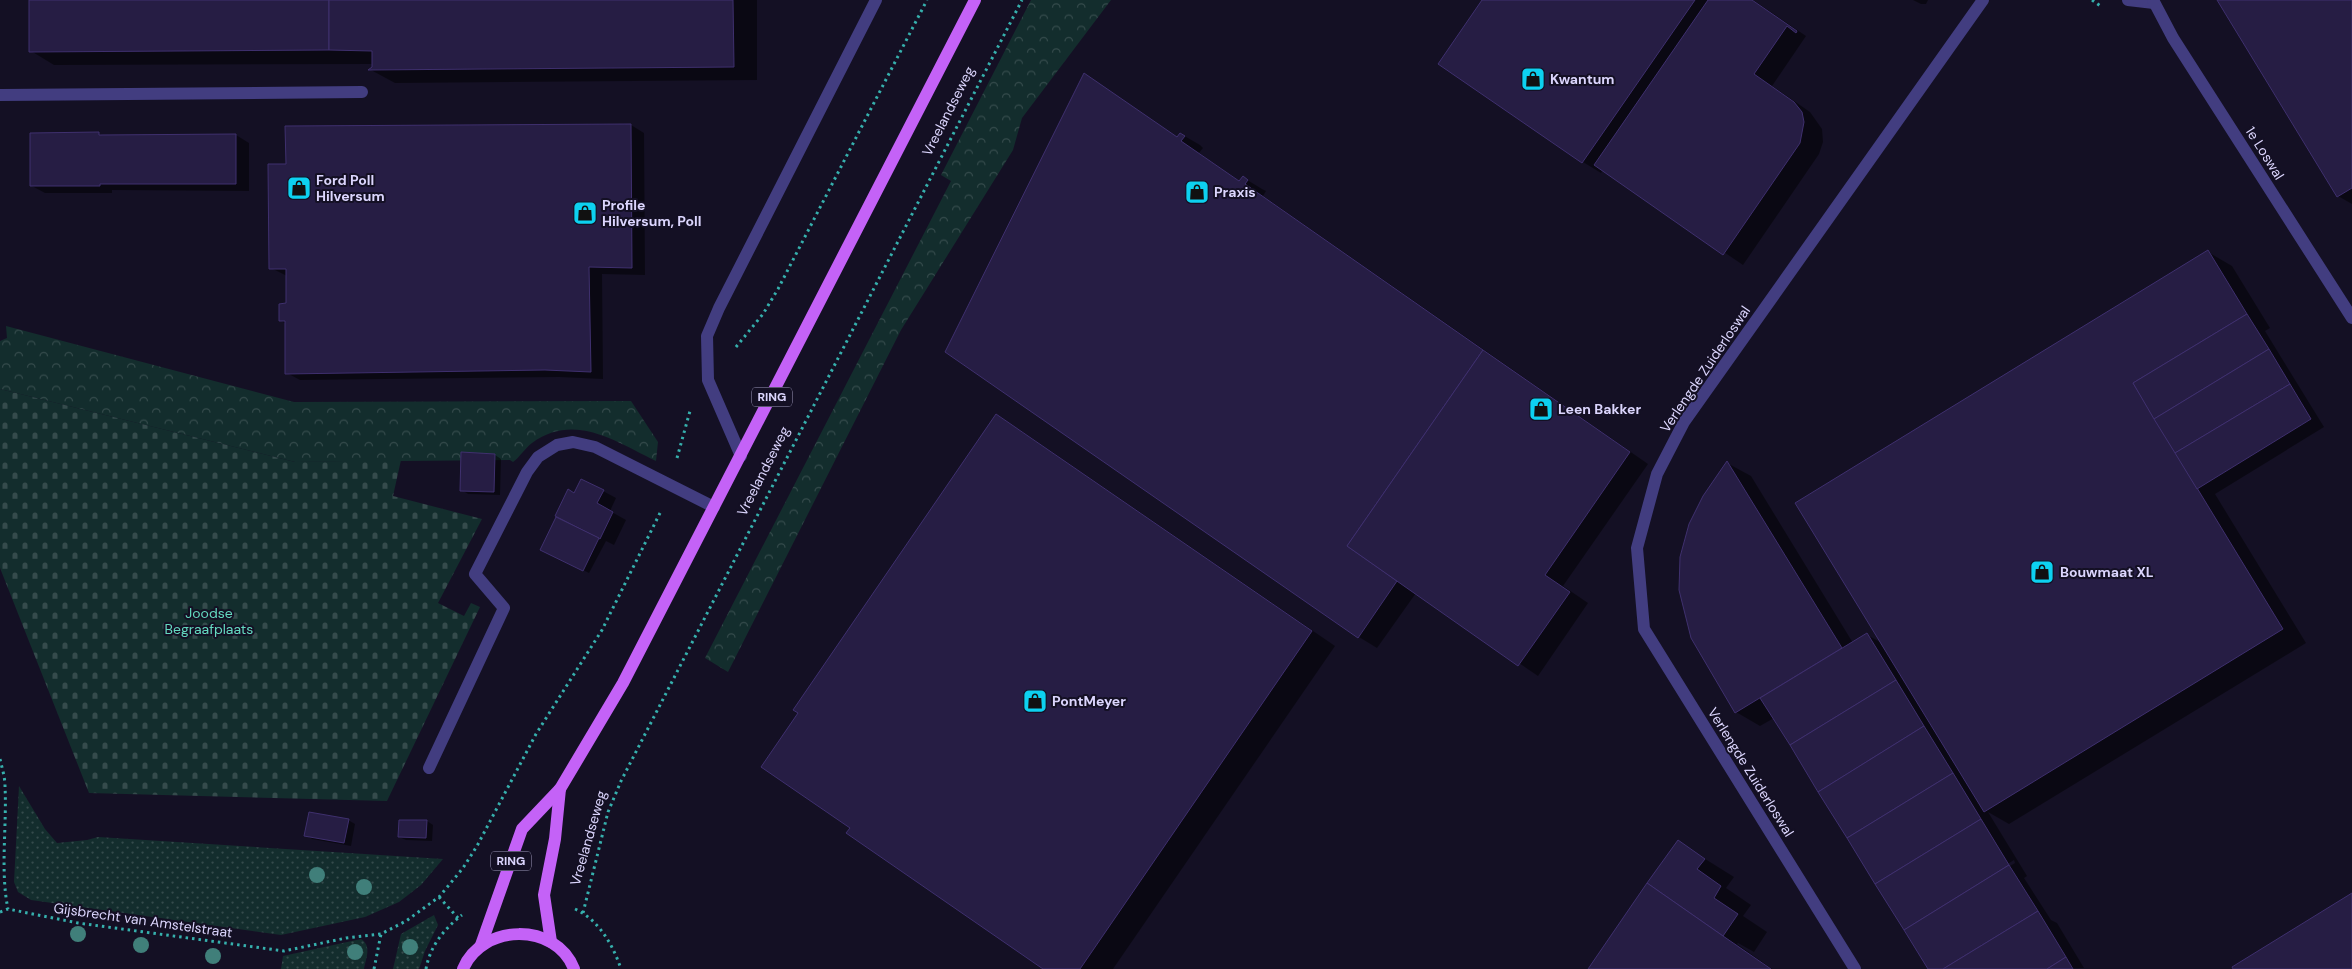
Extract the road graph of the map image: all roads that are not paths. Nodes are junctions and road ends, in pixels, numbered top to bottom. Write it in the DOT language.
graph roads {
  1 [pos="876,0"];
  2 [pos="975,0"];
  3 [pos="1983,0"];
  4 [pos="2128,0"];
  5 [pos="2153,1"];
  6 [pos="362,92"];
  7 [pos="0,95"];
  8 [pos="2352,318"];
  9 [pos="741,456"];
  10 [pos="714,507"];
  11 [pos="430,768"];
  12 [pos="560,789"];
  13 [pos="551,942"];
  14 [pos="481,945"];
  15 [pos="464,969"];
  16 [pos="574,969"];
  17 [pos="1855,969"];
  1 -- 9 [label="street, Vreelandseweg"];
  2 -- 9 [label="main road, Vreelandseweg / RING"];
  3 -- 17 [label="street, Verlengde Zuiderloswal"];
  4 -- 5 [label="street, 1e Loswal"];
  5 -- 8 [label="street, 1e Loswal"];
  6 -- 7 [label="street"];
  9 -- 10 [label="main road, Vreelandseweg / RING"];
  10 -- 11 [label="street"];
  10 -- 12 [label="main road, Vreelandseweg / RING"];
  12 -- 13 [label="main road, Vreelandseweg / RING"];
  12 -- 14 [label="main road, Vreelandseweg / RING"];
  13 -- 14 [label="main road, RING"];
  13 -- 16 [label="main road, RING"];
  14 -- 15 [label="main road, RING"];
}
